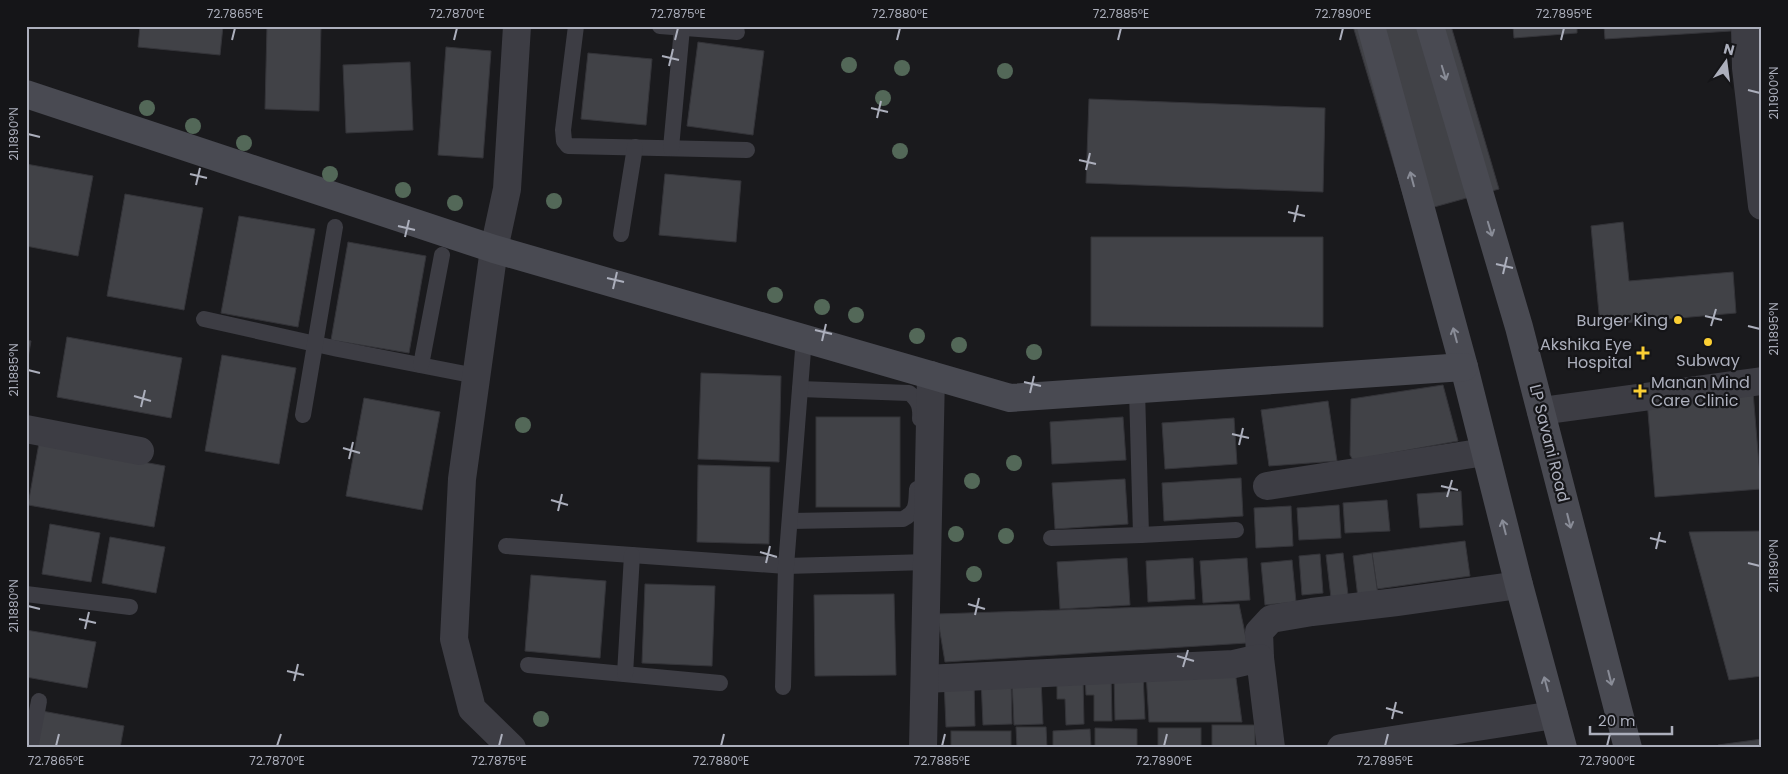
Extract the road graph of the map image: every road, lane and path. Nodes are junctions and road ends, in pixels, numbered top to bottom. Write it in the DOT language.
graph roads {
  1 [pos="517,26"];
  2 [pos="576,26"];
  3 [pos="660,26"];
  4 [pos="1371,26"];
  5 [pos="1430,26"];
  6 [pos="1745,26"];
  7 [pos="682,28"];
  8 [pos="737,32"];
  9 [pos="28,95"];
  10 [pos="635,148"];
  11 [pos="671,148"];
  12 [pos="748,150"];
  13 [pos="1762,206"];
  14 [pos="335,227"];
  15 [pos="621,234"];
  16 [pos="494,249"];
  17 [pos="442,255"];
  18 [pos="204,319"];
  19 [pos="804,338"];
  20 [pos="316,344"];
  21 [pos="421,365"];
  22 [pos="1464,367"];
  23 [pos="931,375"];
  24 [pos="476,376"];
  25 [pos="1762,381"];
  26 [pos="800,389"];
  27 [pos="1137,390"];
  28 [pos="1541,411"];
  29 [pos="303,415"];
  30 [pos="26,429"];
  31 [pos="140,450"];
  32 [pos="1485,452"];
  33 [pos="1267,486"];
  34 [pos="790,520"];
  35 [pos="1236,530"];
  36 [pos="1141,536"];
  37 [pos="1051,538"];
  38 [pos="506,546"];
  39 [pos="632,555"];
  40 [pos="928,562"];
  41 [pos="786,566"];
  42 [pos="1519,585"];
  43 [pos="26,594"];
  44 [pos="130,607"];
  45 [pos="1260,658"];
  46 [pos="528,665"];
  47 [pos="625,674"];
  48 [pos="925,679"];
  49 [pos="720,683"];
  50 [pos="783,687"];
  51 [pos="39,701"];
  52 [pos="1554,715"];
  53 [pos="1349,747"];
  54 [pos="30,748"];
  55 [pos="512,748"];
  56 [pos="923,748"];
  57 [pos="1271,748"];
  58 [pos="1563,748"];
  59 [pos="1628,748"];
  1 -- 16 [label="street"];
  2 -- 10 [label="lane"];
  3 -- 7 [label="lane"];
  22 -- 4 [label="main road, one-way"];
  5 -- 28 [label="main road, LP Savani Road, one-way"];
  6 -- 13 [label="street"];
  7 -- 8 [label="lane"];
  7 -- 11 [label="lane"];
  9 -- 16 [label="main road"];
  10 -- 11 [label="lane"];
  10 -- 15 [label="lane"];
  11 -- 12 [label="lane"];
  14 -- 20 [label="lane"];
  16 -- 19 [label="main road"];
  16 -- 24 [label="street"];
  17 -- 21 [label="lane"];
  18 -- 20 [label="lane"];
  19 -- 23 [label="main road"];
  19 -- 26 [label="lane"];
  20 -- 21 [label="lane"];
  20 -- 29 [label="lane"];
  21 -- 24 [label="lane"];
  22 -- 27 [label="main road"];
  22 -- 32 [label="main road"];
  23 -- 27 [label="main road"];
  23 -- 40 [label="street"];
  24 -- 55 [label="street"];
  25 -- 28 [label="street"];
  26 -- 34 [label="lane"];
  26 -- 34 [label="lane"];
  27 -- 36 [label="lane"];
  28 -- 59 [label="main road, LP Savani Road, one-way"];
  30 -- 31 [label="street"];
  32 -- 33 [label="street"];
  42 -- 32 [label="main road, one-way"];
  34 -- 41 [label="lane"];
  35 -- 36 [label="lane"];
  36 -- 37 [label="lane"];
  38 -- 39 [label="lane"];
  39 -- 41 [label="lane"];
  39 -- 47 [label="lane"];
  40 -- 41 [label="lane"];
  40 -- 48 [label="street"];
  41 -- 50 [label="lane"];
  42 -- 45 [label="street"];
  52 -- 42 [label="main road, one-way"];
  43 -- 44 [label="lane"];
  45 -- 48 [label="street"];
  45 -- 57 [label="street"];
  46 -- 47 [label="lane"];
  47 -- 49 [label="lane"];
  48 -- 56 [label="street"];
  51 -- 54 [label="lane"];
  52 -- 53 [label="street"];
  52 -- 58 [label="main road"];
}
